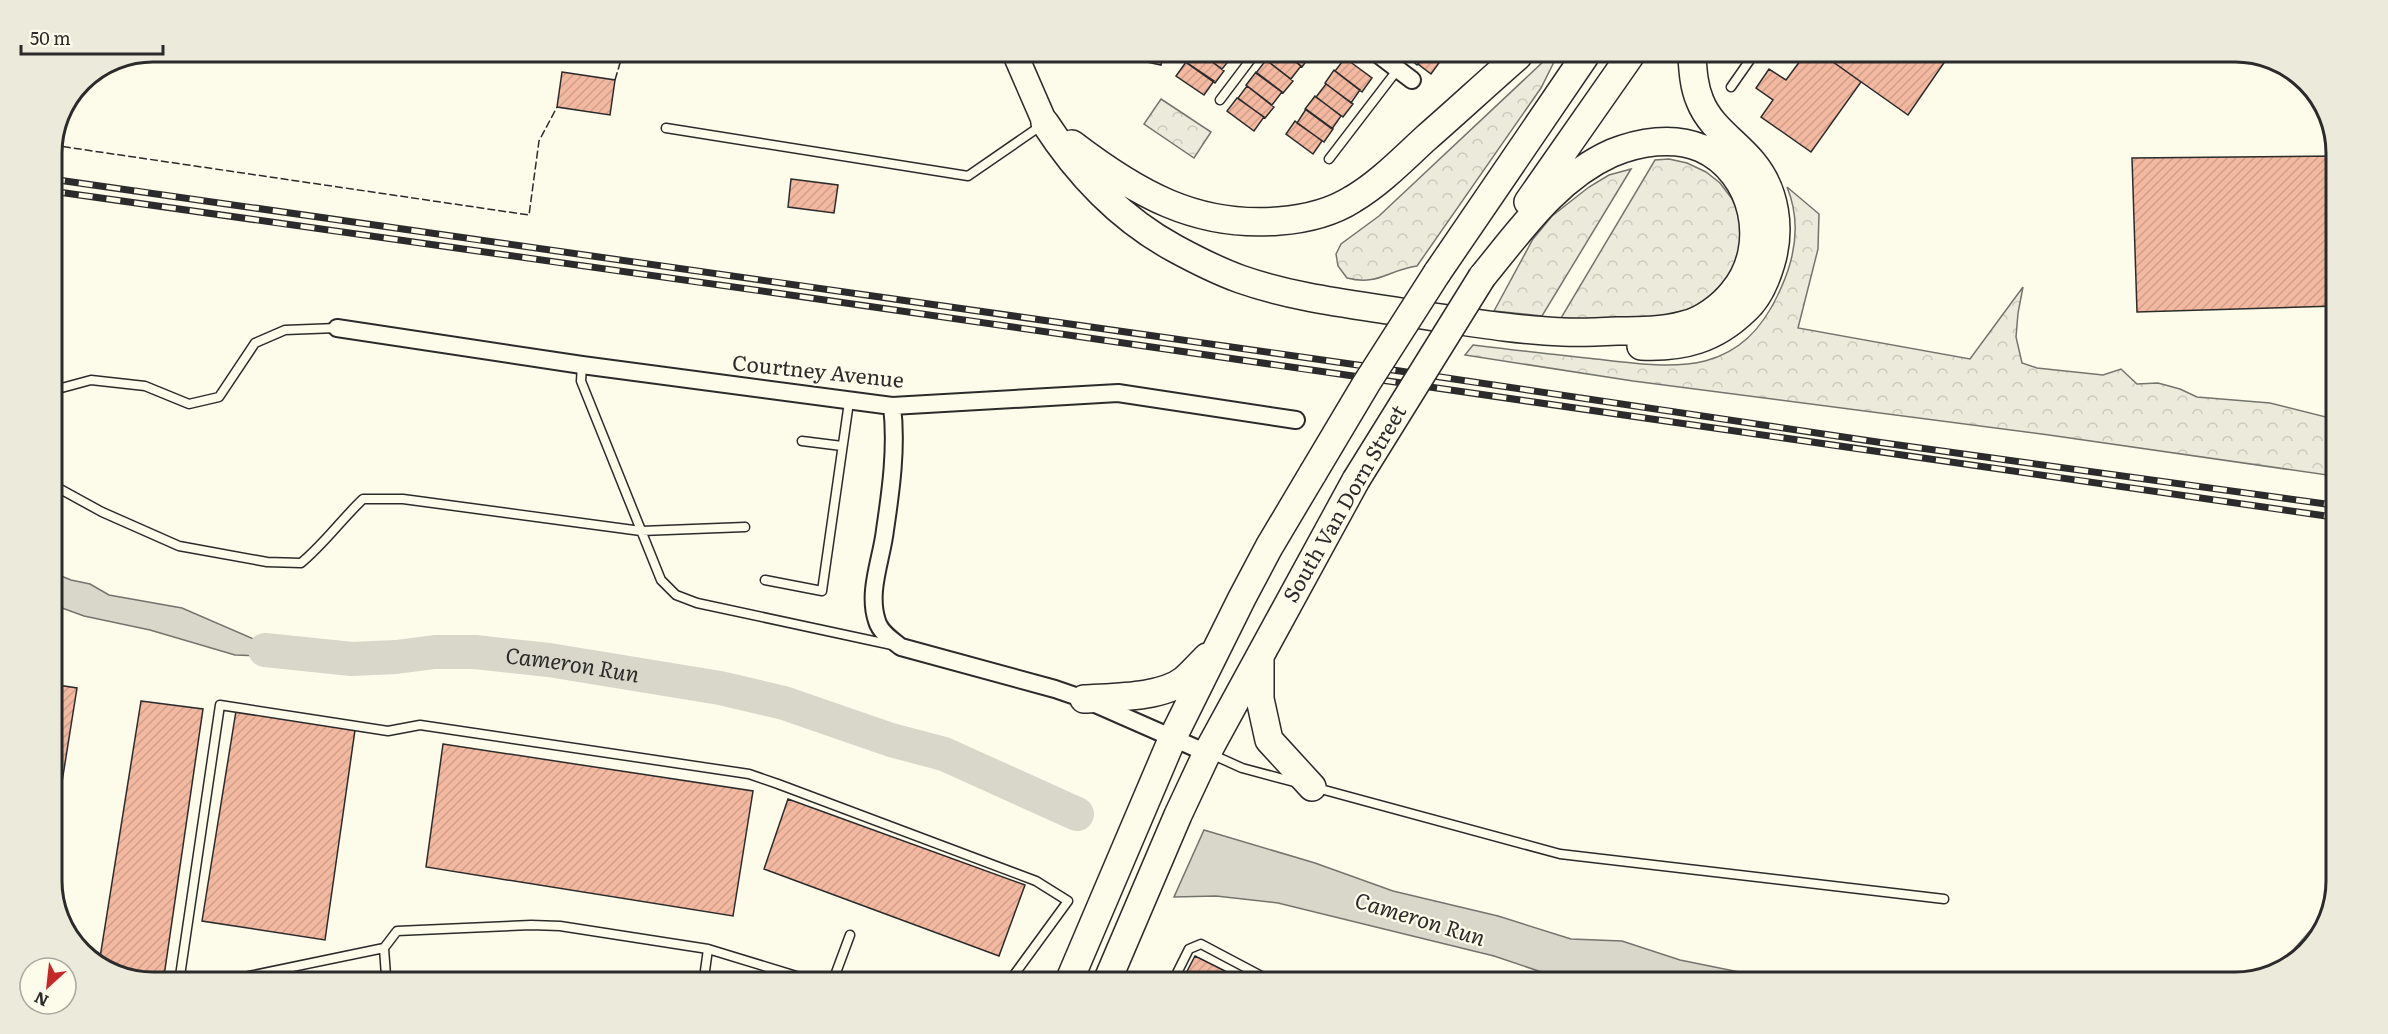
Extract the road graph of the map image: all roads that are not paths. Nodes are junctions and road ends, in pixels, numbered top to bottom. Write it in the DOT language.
graph roads {
  1 [pos="1019,62"];
  2 [pos="1249,62"];
  3 [pos="1388,62"];
  4 [pos="1511,62"];
  5 [pos="1581,62"];
  6 [pos="1626,62"];
  7 [pos="1692,62"];
  8 [pos="1748,62"];
  9 [pos="1398,69"];
  10 [pos="1412,80"];
  11 [pos="1731,87"];
  12 [pos="1220,100"];
  13 [pos="1045,123"];
  14 [pos="666,128"];
  15 [pos="1329,159"];
  16 [pos="1482,277"];
  17 [pos="337,328"];
  18 [pos="1563,332"];
  19 [pos="582,365"];
  20 [pos="62,388"];
  21 [pos="849,402"];
  22 [pos="892,406"];
  23 [pos="1296,420"];
  24 [pos="802,441"];
  25 [pos="842,446"];
  26 [pos="62,490"];
  27 [pos="745,527"];
  28 [pos="641,531"];
  29 [pos="765,580"];
  30 [pos="1221,644"];
  31 [pos="901,647"];
  32 [pos="1260,655"];
  33 [pos="1084,699"];
  34 [pos="1173,737"];
  35 [pos="1207,753"];
  36 [pos="1312,787"];
  37 [pos="1944,899"];
  38 [pos="850,935"];
  39 [pos="384,948"];
  40 [pos="708,950"];
  41 [pos="181,972"];
  42 [pos="268,972"];
  43 [pos="386,972"];
  44 [pos="705,972"];
  45 [pos="783,972"];
  46 [pos="836,972"];
  47 [pos="1016,972"];
  48 [pos="1073,972"];
  49 [pos="1111,972"];
  50 [pos="1178,972"];
  51 [pos="1254,972"];
  1 -- 13 [label="street"];
  2 -- 12 [label="lane"];
  3 -- 9 [label="street"];
  4 -- 13 [label="main road"];
  5 -- 30 [label="main road, South Van Dorn Street, bridge"];
  6 -- 16 [label="main road, South Van Dorn Street"];
  7 -- 18 [label="main road"];
  8 -- 11 [label="lane"];
  9 -- 10 [label="street"];
  9 -- 15 [label="lane"];
  13 -- 14 [label="lane"];
  13 -- 18 [label="main road"];
  16 -- 18 [label="main road"];
  16 -- 32 [label="main road, South Van Dorn Street, bridge"];
  17 -- 19 [label="street, Courtney Avenue"];
  17 -- 20 [label="lane"];
  19 -- 21 [label="street, Courtney Avenue"];
  19 -- 28 [label="lane"];
  21 -- 22 [label="street, Courtney Avenue"];
  21 -- 25 [label="lane"];
  22 -- 23 [label="street, Courtney Avenue"];
  22 -- 31 [label="street"];
  24 -- 25 [label="lane"];
  25 -- 29 [label="lane"];
  26 -- 28 [label="lane"];
  27 -- 28 [label="lane"];
  28 -- 31 [label="lane"];
  30 -- 33 [label="main road"];
  30 -- 34 [label="main road, South Van Dorn Street"];
  31 -- 33 [label="street"];
  32 -- 35 [label="main road, South Van Dorn Street"];
  32 -- 36 [label="main road"];
  33 -- 34 [label="street"];
  34 -- 35 [label="street"];
  34 -- 48 [label="main road, South Van Dorn Street"];
  35 -- 36 [label="lane"];
  35 -- 49 [label="main road, South Van Dorn Street"];
  36 -- 37 [label="lane"];
  38 -- 46 [label="lane"];
  39 -- 40 [label="lane"];
  39 -- 42 [label="lane"];
  39 -- 43 [label="lane"];
  40 -- 44 [label="lane"];
  40 -- 45 [label="lane"];
  41 -- 47 [label="lane"];
  50 -- 51 [label="lane"];
}
